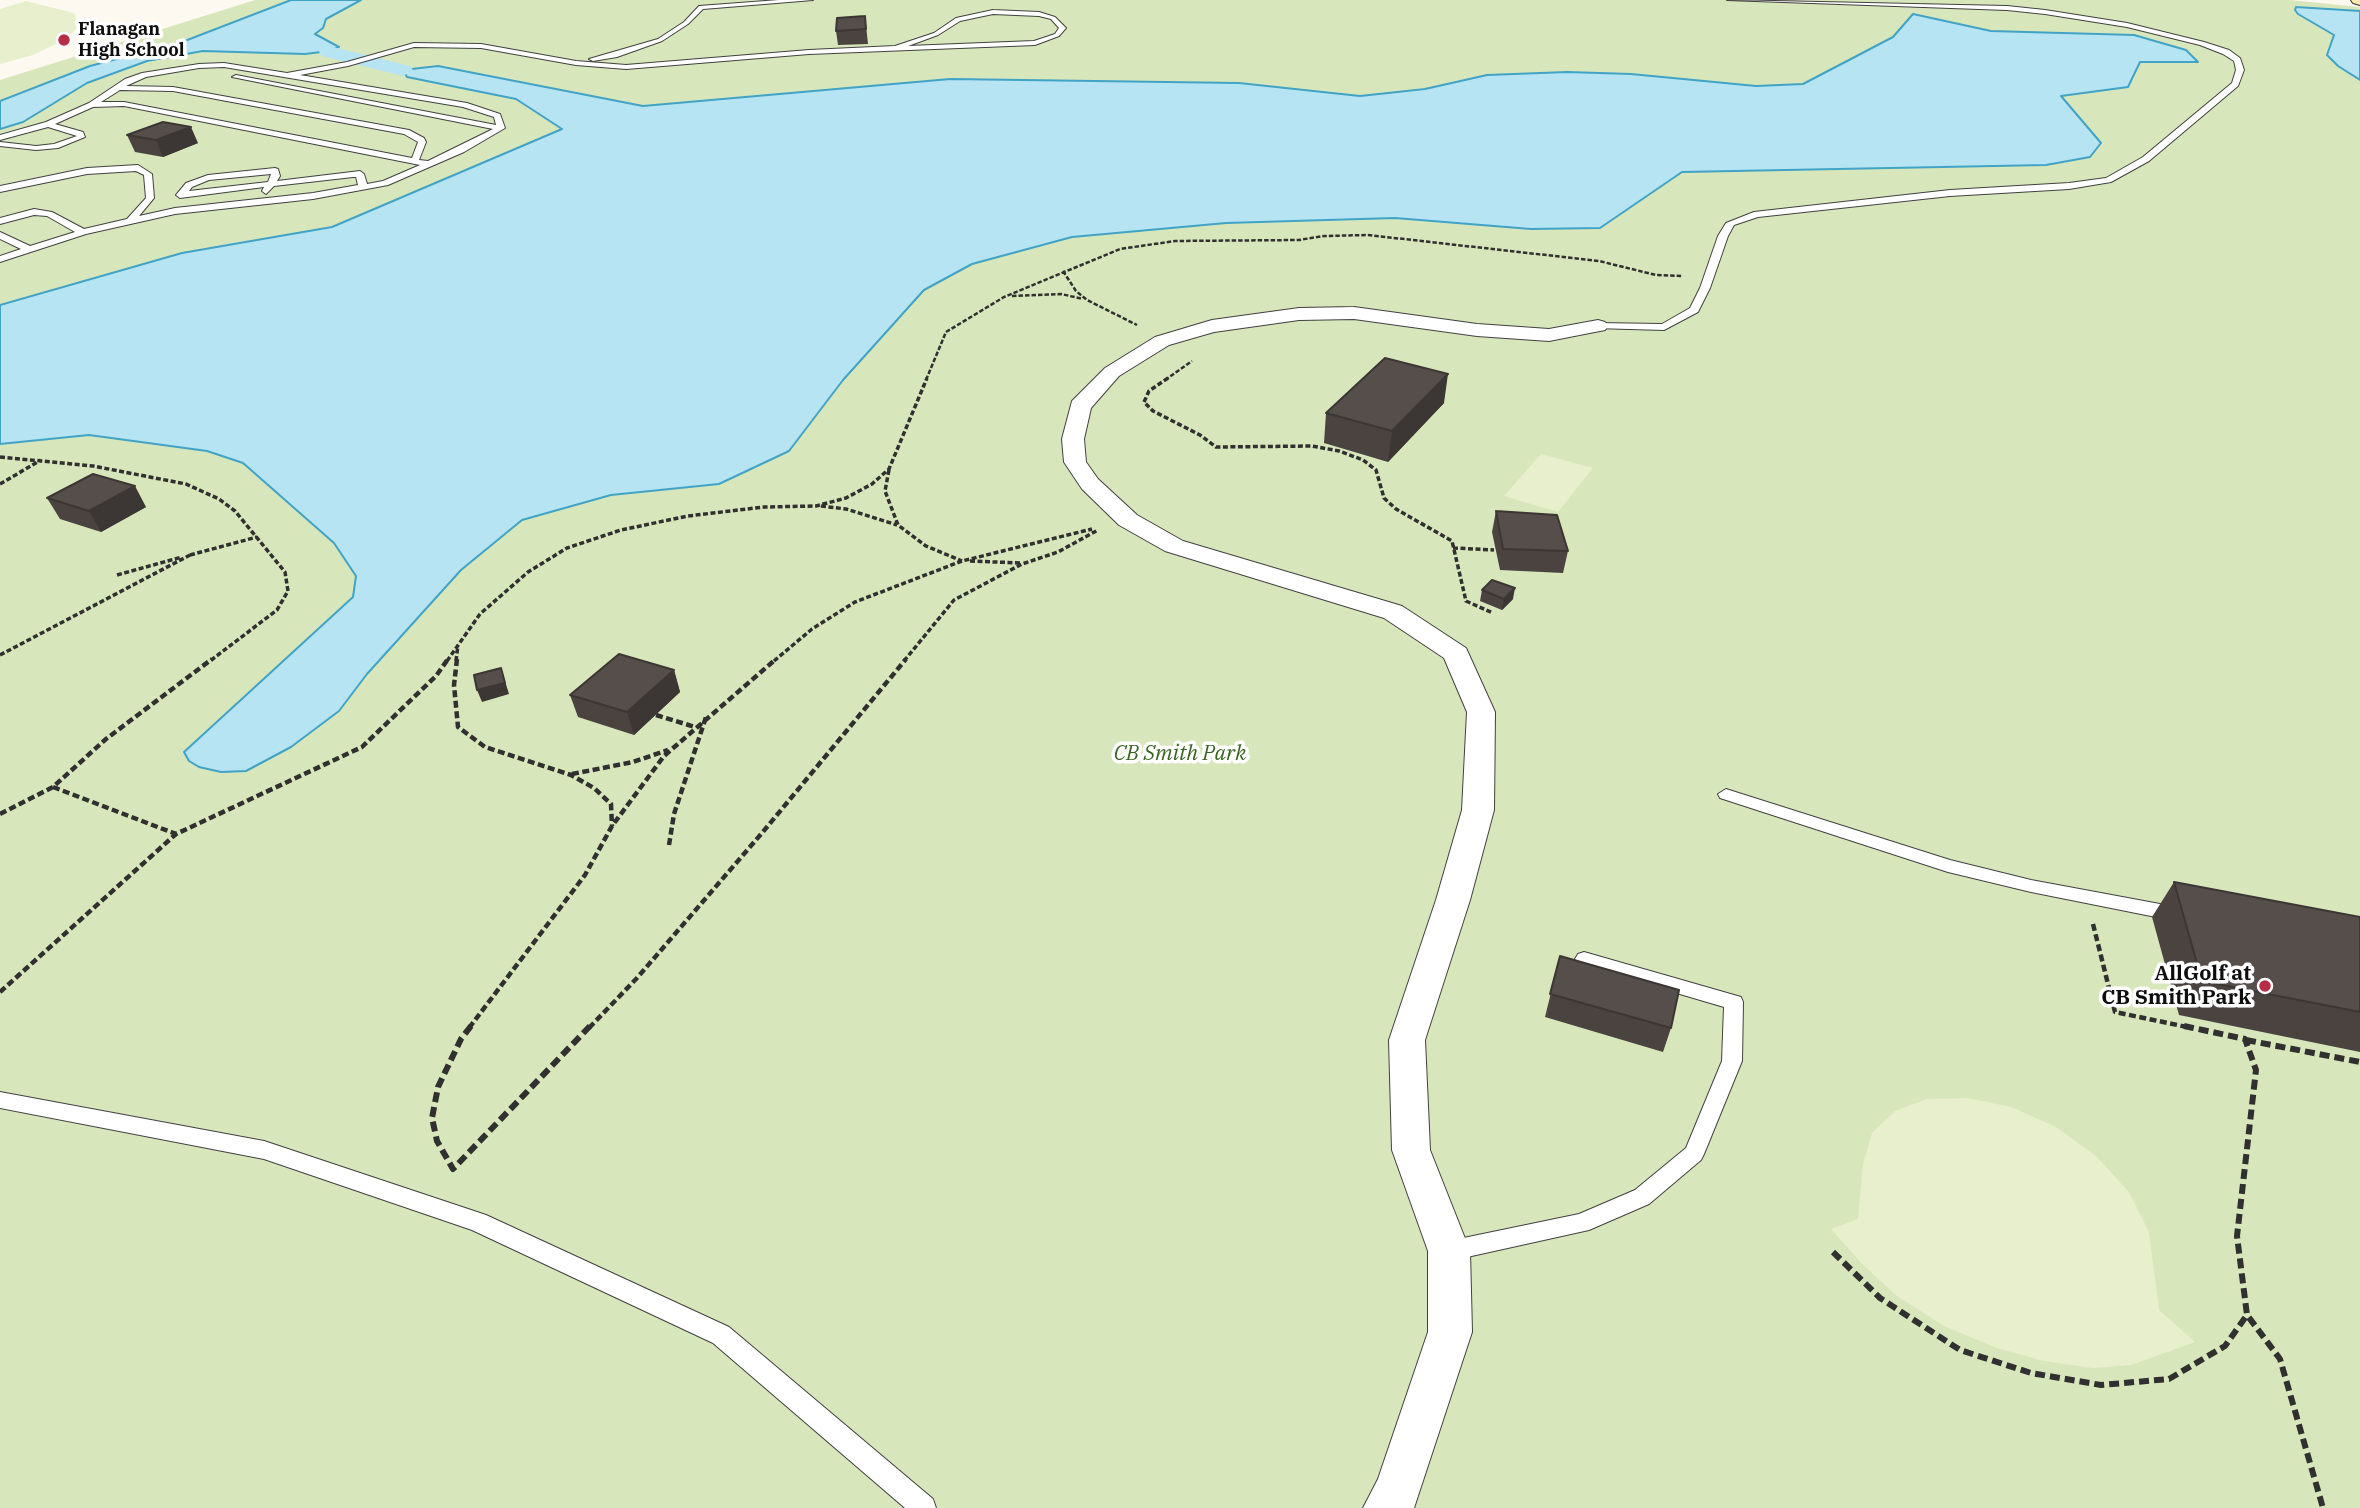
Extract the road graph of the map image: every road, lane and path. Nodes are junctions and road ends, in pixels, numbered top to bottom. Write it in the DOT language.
graph roads {
  1 [pos="810,0"];
  2 [pos="1730,0"];
  3 [pos="1985,0"];
  4 [pos="2007,8"];
  5 [pos="898,47"];
  6 [pos="576,62"];
  7 [pos="349,64"];
  8 [pos="177,68"];
  9 [pos="287,75"];
  10 [pos="329,82"];
  11 [pos="118,88"];
  12 [pos="92,105"];
  13 [pos="48,124"];
  14 [pos="502,128"];
  15 [pos="0,138"];
  16 [pos="0,144"];
  17 [pos="415,160"];
  18 [pos="429,164"];
  19 [pos="270,185"];
  20 [pos="363,187"];
  21 [pos="0,189"];
  22 [pos="180,195"];
  23 [pos="259,200"];
  24 [pos="175,211"];
  25 [pos="131,220"];
  26 [pos="0,221"];
  27 [pos="83,232"];
  28 [pos="0,235"];
  29 [pos="29,249"];
  30 [pos="0,259"];
  31 [pos="1063,271"];
  32 [pos="1708,277"];
  33 [pos="1004,298"];
  34 [pos="1087,300"];
  35 [pos="1598,326"];
  36 [pos="1145,329"];
  37 [pos="1189,353"];
  38 [pos="0,457"];
  39 [pos="41,460"];
  40 [pos="889,469"];
  41 [pos="0,484"];
  42 [pos="816,506"];
  43 [pos="898,525"];
  44 [pos="257,537"];
  45 [pos="1453,548"];
  46 [pos="1494,550"];
  47 [pos="190,555"];
  48 [pos="962,561"];
  49 [pos="1022,564"];
  50 [pos="117,575"];
  51 [pos="1493,613"];
  52 [pos="458,643"];
  53 [pos="0,655"];
  54 [pos="656,715"];
  55 [pos="707,716"];
  56 [pos="695,727"];
  57 [pos="673,748"];
  58 [pos="571,775"];
  59 [pos="53,787"];
  60 [pos="1726,794"];
  61 [pos="0,814"];
  62 [pos="612,827"];
  63 [pos="176,834"];
  64 [pos="669,845"];
  65 [pos="2087,897"];
  66 [pos="2190,917"];
  67 [pos="1584,959"];
  68 [pos="0,992"];
  69 [pos="2245,1039"];
  70 [pos="2360,1062"];
  71 [pos="0,1100"];
  72 [pos="1449,1251"];
  73 [pos="1833,1252"];
  74 [pos="2247,1315"];
  75 [pos="924,1508"];
  76 [pos="1387,1508"];
  77 [pos="2323,1508"];
  1 -- 6 [label="lane"];
  2 -- 4 [label="lane"];
  3 -- 4 [label="lane"];
  4 -- 32 [label="lane"];
  5 -- 5 [label="lane"];
  5 -- 6 [label="lane"];
  6 -- 7 [label="lane"];
  7 -- 9 [label="lane"];
  7 -- 10 [label="lane"];
  8 -- 9 [label="lane"];
  8 -- 11 [label="lane"];
  8 -- 14 [label="lane"];
  9 -- 10 [label="lane"];
  10 -- 14 [label="lane"];
  11 -- 12 [label="lane"];
  11 -- 17 [label="lane"];
  12 -- 13 [label="lane"];
  12 -- 17 [label="lane"];
  13 -- 15 [label="lane"];
  13 -- 16 [label="lane"];
  14 -- 18 [label="lane"];
  17 -- 18 [label="lane"];
  18 -- 20 [label="lane"];
  19 -- 20 [label="lane"];
  19 -- 22 [label="lane"];
  19 -- 22 [label="lane"];
  19 -- 23 [label="lane"];
  20 -- 23 [label="lane"];
  21 -- 25 [label="lane"];
  22 -- 24 [label="lane"];
  23 -- 24 [label="lane"];
  24 -- 25 [label="lane"];
  25 -- 27 [label="lane"];
  26 -- 27 [label="lane"];
  27 -- 29 [label="lane"];
  28 -- 29 [label="lane"];
  29 -- 30 [label="lane"];
  31 -- 32 [label="path"];
  31 -- 33 [label="path"];
  31 -- 34 [label="path"];
  32 -- 35 [label="lane"];
  33 -- 34 [label="path"];
  33 -- 40 [label="path"];
  34 -- 36 [label="path"];
  35 -- 72 [label="street"];
  37 -- 45 [label="path"];
  38 -- 39 [label="path"];
  39 -- 41 [label="path"];
  39 -- 44 [label="path"];
  40 -- 42 [label="path"];
  40 -- 43 [label="path"];
  42 -- 43 [label="path"];
  42 -- 52 [label="path"];
  43 -- 48 [label="path"];
  44 -- 47 [label="path"];
  44 -- 59 [label="path"];
  45 -- 46 [label="path"];
  45 -- 51 [label="path"];
  47 -- 50 [label="path"];
  47 -- 53 [label="path"];
  48 -- 49 [label="path"];
  48 -- 49 [label="path"];
  48 -- 55 [label="path"];
  49 -- 62 [label="path"];
  52 -- 58 [label="path"];
  52 -- 63 [label="path"];
  54 -- 56 [label="path"];
  55 -- 56 [label="path"];
  55 -- 64 [label="path"];
  56 -- 57 [label="path"];
  57 -- 58 [label="path"];
  57 -- 62 [label="path"];
  58 -- 62 [label="path"];
  59 -- 61 [label="path"];
  59 -- 63 [label="path"];
  60 -- 65 [label="lane"];
  63 -- 68 [label="path"];
  65 -- 66 [label="lane"];
  65 -- 69 [label="path"];
  67 -- 72 [label="lane"];
  69 -- 70 [label="path"];
  69 -- 74 [label="path"];
  71 -- 75 [label="lane"];
  72 -- 76 [label="street"];
  73 -- 74 [label="path"];
  74 -- 77 [label="path"];
}
